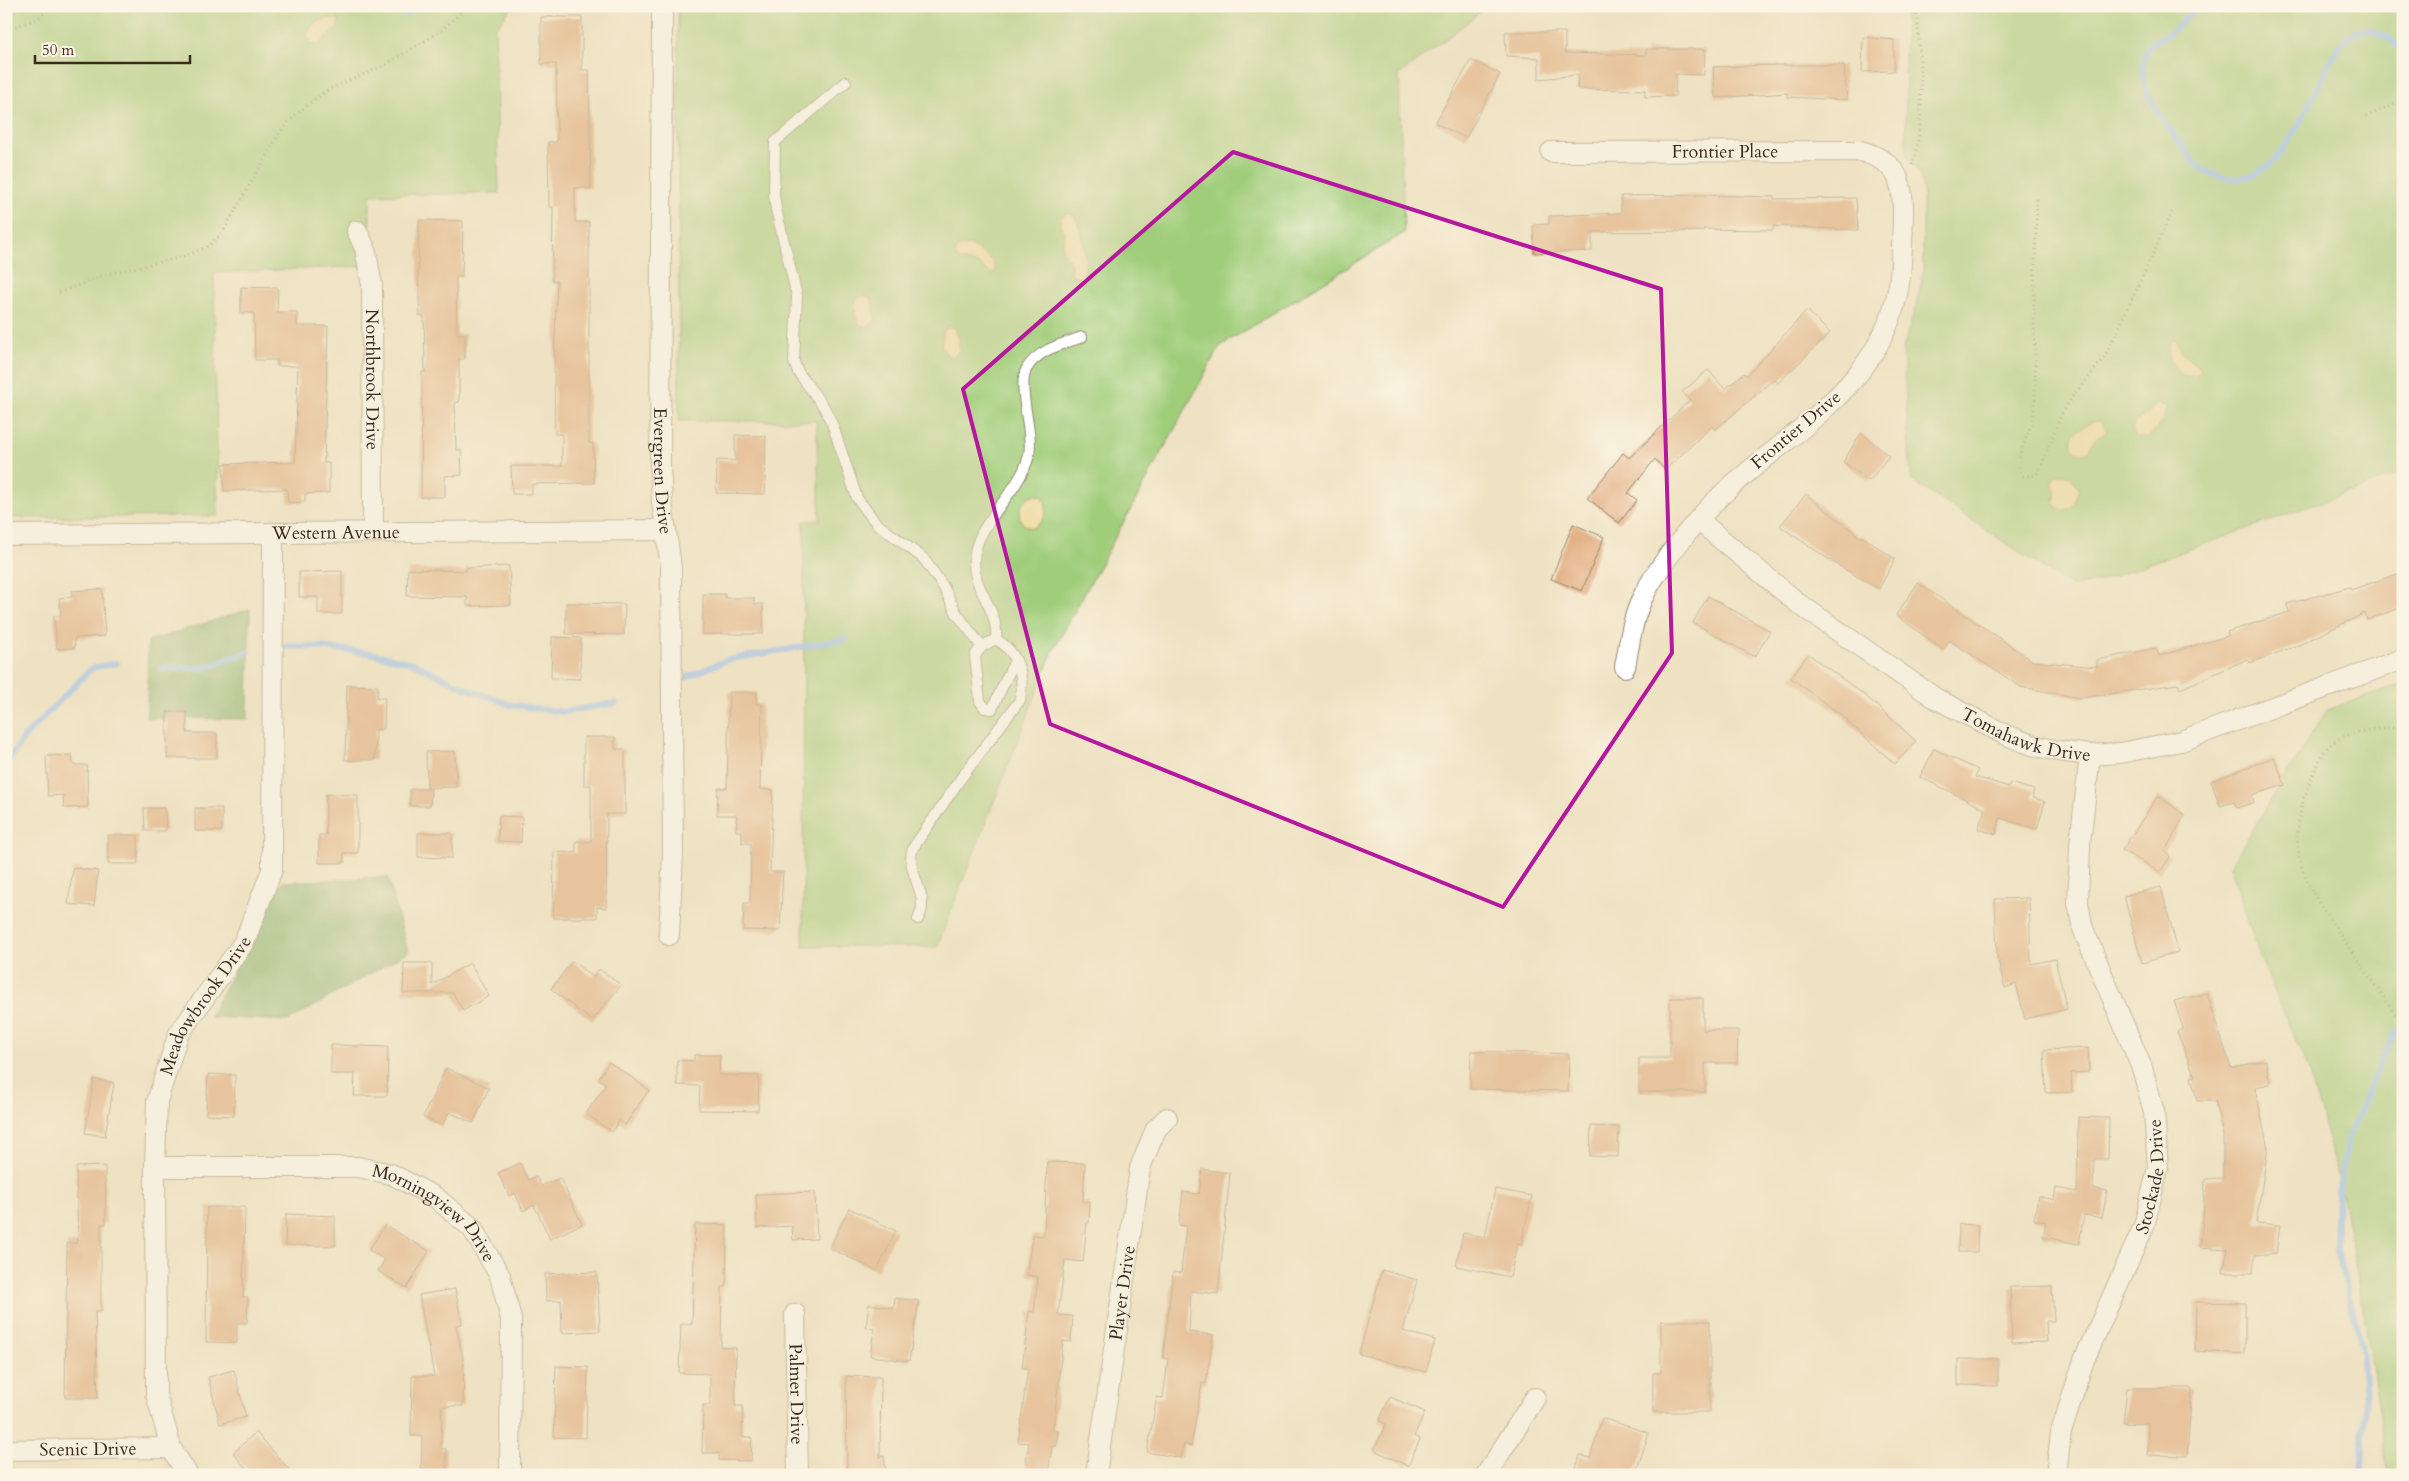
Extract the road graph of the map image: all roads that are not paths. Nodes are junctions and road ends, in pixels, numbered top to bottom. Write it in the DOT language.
graph roads {
  1 [pos="662,6"];
  2 [pos="846,82"];
  3 [pos="1551,152"];
  4 [pos="1896,175"];
  5 [pos="357,231"];
  6 [pos="1082,337"];
  7 [pos="1698,520"];
  8 [pos="665,530"];
  9 [pos="373,531"];
  10 [pos="273,534"];
  11 [pos="6,535"];
  12 [pos="996,639"];
  13 [pos="982,647"];
  14 [pos="2403,659"];
  15 [pos="1015,660"];
  16 [pos="1625,667"];
  17 [pos="2090,755"];
  18 [pos="918,920"];
  19 [pos="669,935"];
  20 [pos="1167,1118"];
  21 [pos="155,1167"];
  22 [pos="795,1314"];
  23 [pos="1535,1398"];
  24 [pos="171,1448"];
  25 [pos="6,1450"];
  26 [pos="188,1475"];
  27 [pos="510,1475"];
  28 [pos="798,1475"];
  29 [pos="1096,1475"];
  30 [pos="1486,1475"];
  31 [pos="2056,1475"];
  1 -- 8 [label="street, Evergreen Drive"];
  2 -- 13 [label="lane"];
  3 -- 4 [label="street, Frontier Place"];
  4 -- 7 [label="street, Frontier Drive"];
  5 -- 9 [label="street, Northbrook Drive"];
  6 -- 12 [label="lane"];
  7 -- 16 [label="street, Frontier Drive"];
  7 -- 17 [label="street, Tomahawk Drive"];
  8 -- 9 [label="street, Western Avenue"];
  8 -- 19 [label="street, Evergreen Drive"];
  9 -- 10 [label="street, Western Avenue"];
  10 -- 11 [label="street, Western Avenue"];
  10 -- 21 [label="street, Meadowbrook Drive"];
  12 -- 13 [label="lane"];
  12 -- 15 [label="lane"];
  13 -- 15 [label="lane"];
  14 -- 17 [label="street, Tomahawk Drive"];
  15 -- 18 [label="lane"];
  17 -- 31 [label="street, Stockade Drive"];
  20 -- 29 [label="street, Player Drive"];
  21 -- 24 [label="street, Meadowbrook Drive"];
  21 -- 27 [label="street, Morningview Drive"];
  22 -- 28 [label="street, Palmer Drive"];
  23 -- 30 [label="street"];
  24 -- 25 [label="street, Scenic Drive"];
  24 -- 26 [label="street, Meadowbrook Drive"];
}
